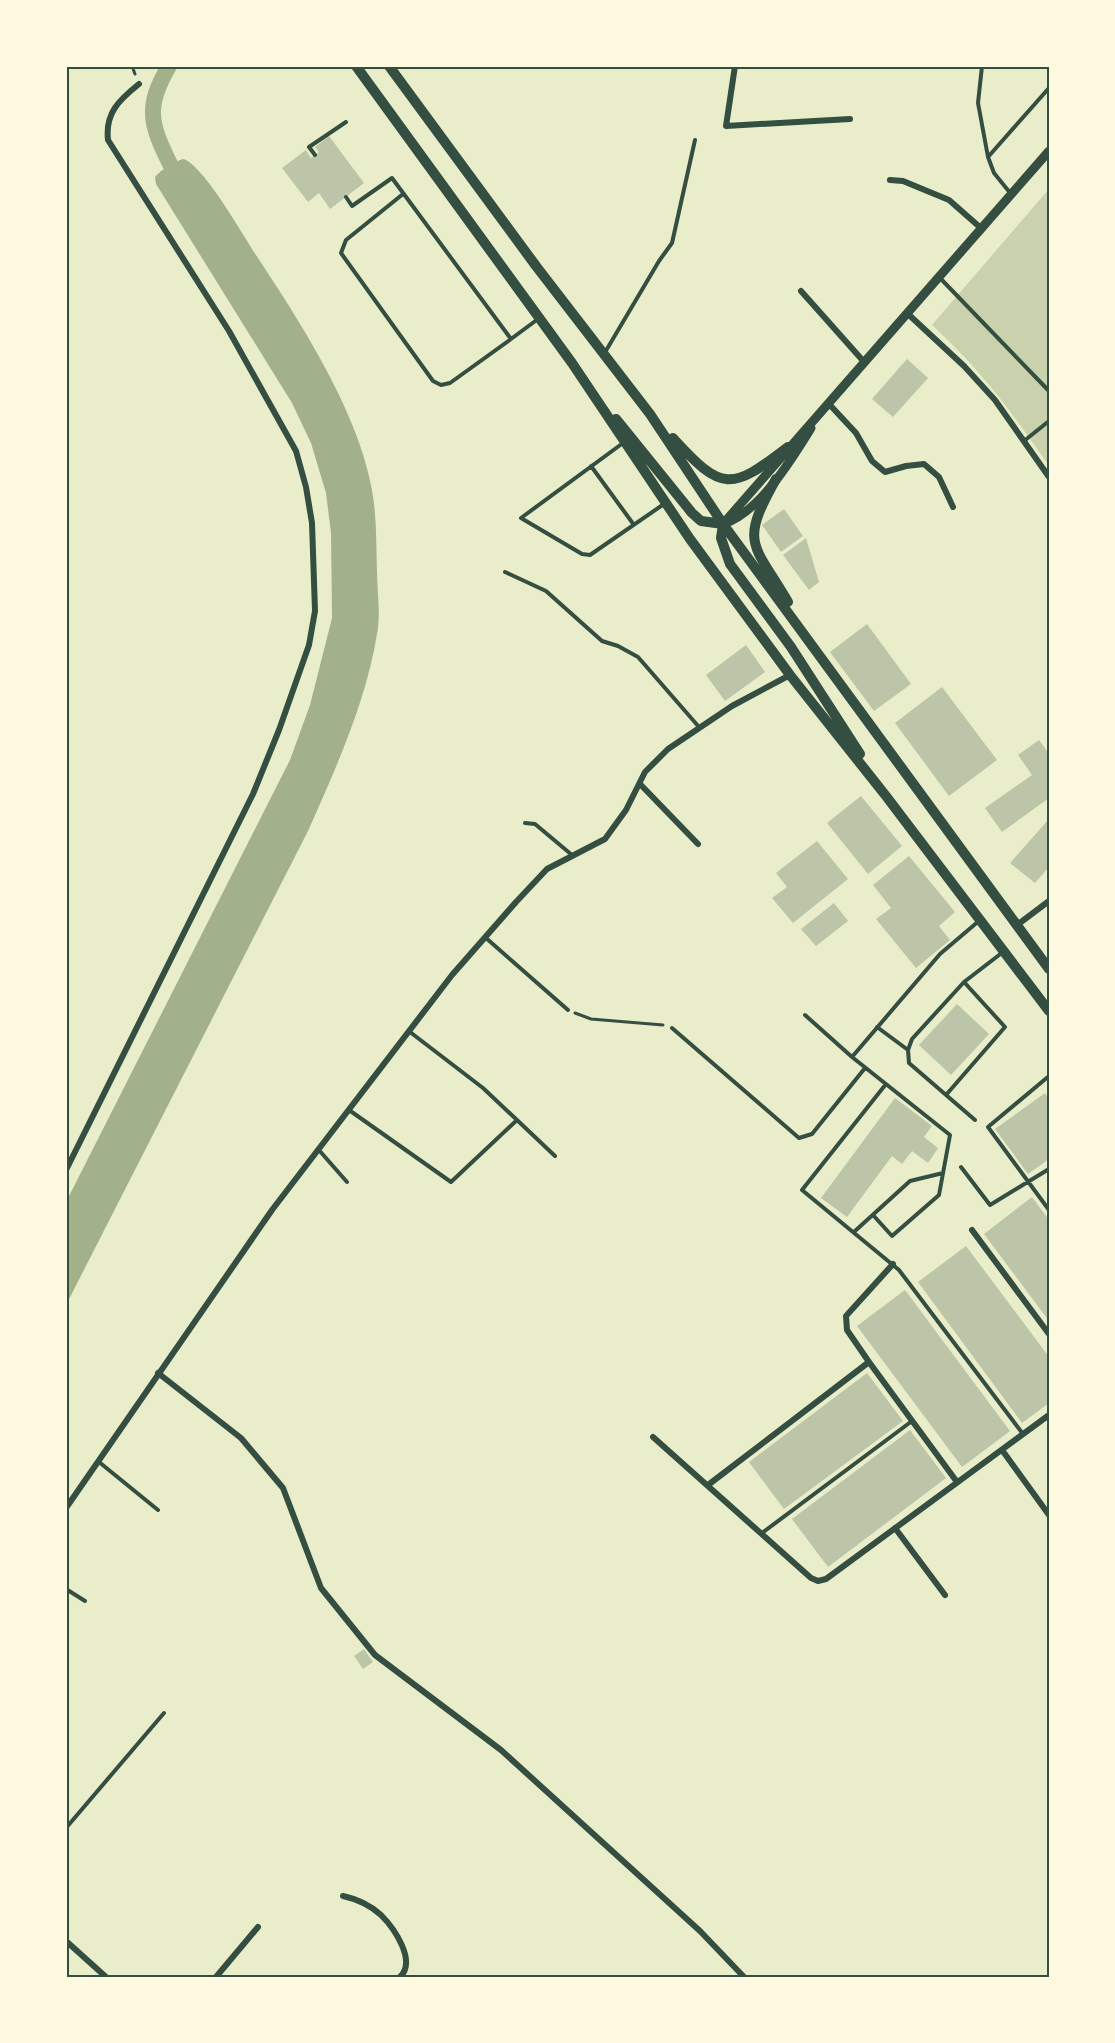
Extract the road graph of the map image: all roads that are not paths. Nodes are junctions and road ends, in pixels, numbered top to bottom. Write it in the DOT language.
graph roads {
  1 [pos="356,66"];
  2 [pos="389,66"];
  3 [pos="735,66"];
  4 [pos="982,66"];
  5 [pos="139,84"];
  6 [pos="1049,88"];
  7 [pos="850,119"];
  8 [pos="346,122"];
  9 [pos="695,140"];
  10 [pos="1049,151"];
  11 [pos="315,155"];
  12 [pos="988,157"];
  13 [pos="890,180"];
  14 [pos="403,194"];
  15 [pos="1012,194"];
  16 [pos="346,197"];
  17 [pos="982,229"];
  18 [pos="940,278"];
  19 [pos="801,291"];
  20 [pos="908,314"];
  21 [pos="539,318"];
  22 [pos="511,339"];
  23 [pos="604,355"];
  24 [pos="572,363"];
  25 [pos="865,363"];
  26 [pos="1049,392"];
  27 [pos="829,404"];
  28 [pos="820,413"];
  29 [pos="650,414"];
  30 [pos="1049,420"];
  31 [pos="1024,441"];
  32 [pos="624,442"];
  33 [pos="788,447"];
  34 [pos="591,466"];
  35 [pos="1049,477"];
  36 [pos="776,479"];
  37 [pos="664,503"];
  38 [pos="953,507"];
  39 [pos="723,524"];
  40 [pos="634,525"];
  41 [pos="505,572"];
  42 [pos="814,648"];
  43 [pos="790,675"];
  44 [pos="699,727"];
  45 [pos="640,784"];
  46 [pos="886,796"];
  47 [pos="525,823"];
  48 [pos="698,844"];
  49 [pos="572,855"];
  50 [pos="1049,901"];
  51 [pos="980,920"];
  52 [pos="1017,925"];
  53 [pos="486,938"];
  54 [pos="1004,951"];
  55 [pos="1049,969"];
  56 [pos="964,982"];
  57 [pos="568,1010"];
  58 [pos="1049,1011"];
  59 [pos="805,1015"];
  60 [pos="877,1027"];
  61 [pos="672,1028"];
  62 [pos="410,1032"];
  63 [pos="908,1050"];
  64 [pos="852,1057"];
  65 [pos="865,1068"];
  66 [pos="1049,1076"];
  67 [pos="886,1084"];
  68 [pos="946,1095"];
  69 [pos="349,1110"];
  70 [pos="517,1120"];
  71 [pos="975,1120"];
  72 [pos="318,1148"];
  73 [pos="555,1156"];
  74 [pos="962,1167"];
  75 [pos="1049,1169"];
  76 [pos="66,1170"];
  77 [pos="943,1173"];
  78 [pos="347,1182"];
  79 [pos="1028,1182"];
  80 [pos="1049,1209"];
  81 [pos="873,1215"];
  82 [pos="972,1230"];
  83 [pos="855,1231"];
  84 [pos="893,1264"];
  85 [pos="1049,1334"];
  86 [pos="869,1362"];
  87 [pos="158,1373"];
  88 [pos="1049,1415"];
  89 [pos="913,1421"];
  90 [pos="1023,1434"];
  91 [pos="653,1437"];
  92 [pos="1002,1450"];
  93 [pos="99,1462"];
  94 [pos="957,1482"];
  95 [pos="708,1485"];
  96 [pos="66,1508"];
  97 [pos="158,1509"];
  98 [pos="1049,1515"];
  99 [pos="895,1528"];
  100 [pos="761,1534"];
  101 [pos="66,1589"];
  102 [pos="945,1594"];
  103 [pos="85,1601"];
  104 [pos="164,1713"];
  105 [pos="66,1828"];
  106 [pos="343,1896"];
  107 [pos="258,1927"];
  108 [pos="66,1941"];
  109 [pos="106,1977"];
  110 [pos="216,1977"];
  111 [pos="400,1977"];
  112 [pos="744,1977"];
  1 -- 21 [label="main road"];
  2 -- 23 [label="main road"];
  3 -- 7 [label="street"];
  4 -- 12 [label="lane"];
  5 -- 76 [label="street"];
  6 -- 12 [label="lane"];
  8 -- 11 [label="lane"];
  9 -- 23 [label="lane"];
  10 -- 15 [label="main road"];
  12 -- 15 [label="lane"];
  13 -- 17 [label="street"];
  14 -- 16 [label="lane"];
  14 -- 22 [label="lane"];
  14 -- 22 [label="lane"];
  15 -- 17 [label="main road"];
  17 -- 18 [label="main road"];
  18 -- 20 [label="main road"];
  18 -- 26 [label="lane"];
  19 -- 25 [label="street"];
  20 -- 25 [label="main road"];
  20 -- 31 [label="street"];
  21 -- 22 [label="lane"];
  21 -- 24 [label="main road"];
  23 -- 29 [label="main road"];
  24 -- 32 [label="main road"];
  24 -- 39 [label="main road"];
  25 -- 27 [label="main road"];
  27 -- 28 [label="main road"];
  27 -- 38 [label="street"];
  28 -- 33 [label="main road"];
  28 -- 36 [label="main road"];
  29 -- 33 [label="main road"];
  29 -- 39 [label="main road"];
  30 -- 31 [label="lane"];
  31 -- 35 [label="street"];
  32 -- 34 [label="lane"];
  32 -- 37 [label="main road"];
  33 -- 39 [label="main road"];
  34 -- 40 [label="lane"];
  34 -- 40 [label="lane"];
  36 -- 39 [label="main road"];
  36 -- 42 [label="main road"];
  37 -- 40 [label="lane"];
  37 -- 43 [label="main road"];
  39 -- 42 [label="main road"];
  39 -- 46 [label="main road"];
  41 -- 44 [label="lane"];
  42 -- 52 [label="main road"];
  43 -- 44 [label="street"];
  43 -- 46 [label="main road"];
  44 -- 45 [label="street"];
  45 -- 48 [label="street"];
  45 -- 49 [label="street"];
  46 -- 51 [label="main road"];
  47 -- 49 [label="lane"];
  49 -- 53 [label="street"];
  50 -- 52 [label="street"];
  51 -- 54 [label="main road"];
  51 -- 60 [label="lane"];
  52 -- 55 [label="main road"];
  53 -- 57 [label="lane"];
  53 -- 62 [label="street"];
  54 -- 56 [label="lane"];
  54 -- 58 [label="main road"];
  56 -- 63 [label="lane"];
  56 -- 68 [label="lane"];
  59 -- 64 [label="lane"];
  60 -- 63 [label="lane"];
  60 -- 64 [label="lane"];
  61 -- 65 [label="lane"];
  62 -- 69 [label="street"];
  62 -- 70 [label="lane"];
  63 -- 68 [label="lane"];
  64 -- 65 [label="lane"];
  65 -- 67 [label="lane"];
  66 -- 79 [label="lane"];
  67 -- 77 [label="lane"];
  67 -- 83 [label="lane"];
  68 -- 71 [label="lane"];
  69 -- 70 [label="lane"];
  69 -- 72 [label="street"];
  70 -- 73 [label="lane"];
  72 -- 78 [label="lane"];
  72 -- 87 [label="street"];
  74 -- 79 [label="lane"];
  75 -- 79 [label="lane"];
  77 -- 81 [label="lane"];
  77 -- 81 [label="lane"];
  79 -- 80 [label="lane"];
  81 -- 83 [label="lane"];
  82 -- 85 [label="street"];
  83 -- 84 [label="lane"];
  84 -- 86 [label="street"];
  84 -- 90 [label="lane"];
  86 -- 89 [label="street"];
  86 -- 95 [label="street"];
  87 -- 93 [label="street"];
  87 -- 112 [label="street"];
  88 -- 90 [label="street"];
  89 -- 94 [label="street"];
  89 -- 100 [label="lane"];
  90 -- 92 [label="street"];
  91 -- 95 [label="street"];
  92 -- 94 [label="street"];
  92 -- 98 [label="street"];
  93 -- 96 [label="street"];
  93 -- 97 [label="lane"];
  94 -- 99 [label="street"];
  95 -- 100 [label="street"];
  99 -- 100 [label="street"];
  99 -- 102 [label="street"];
  101 -- 103 [label="lane"];
  104 -- 105 [label="lane"];
  106 -- 111 [label="street"];
  107 -- 110 [label="street"];
  108 -- 109 [label="street"];
}
